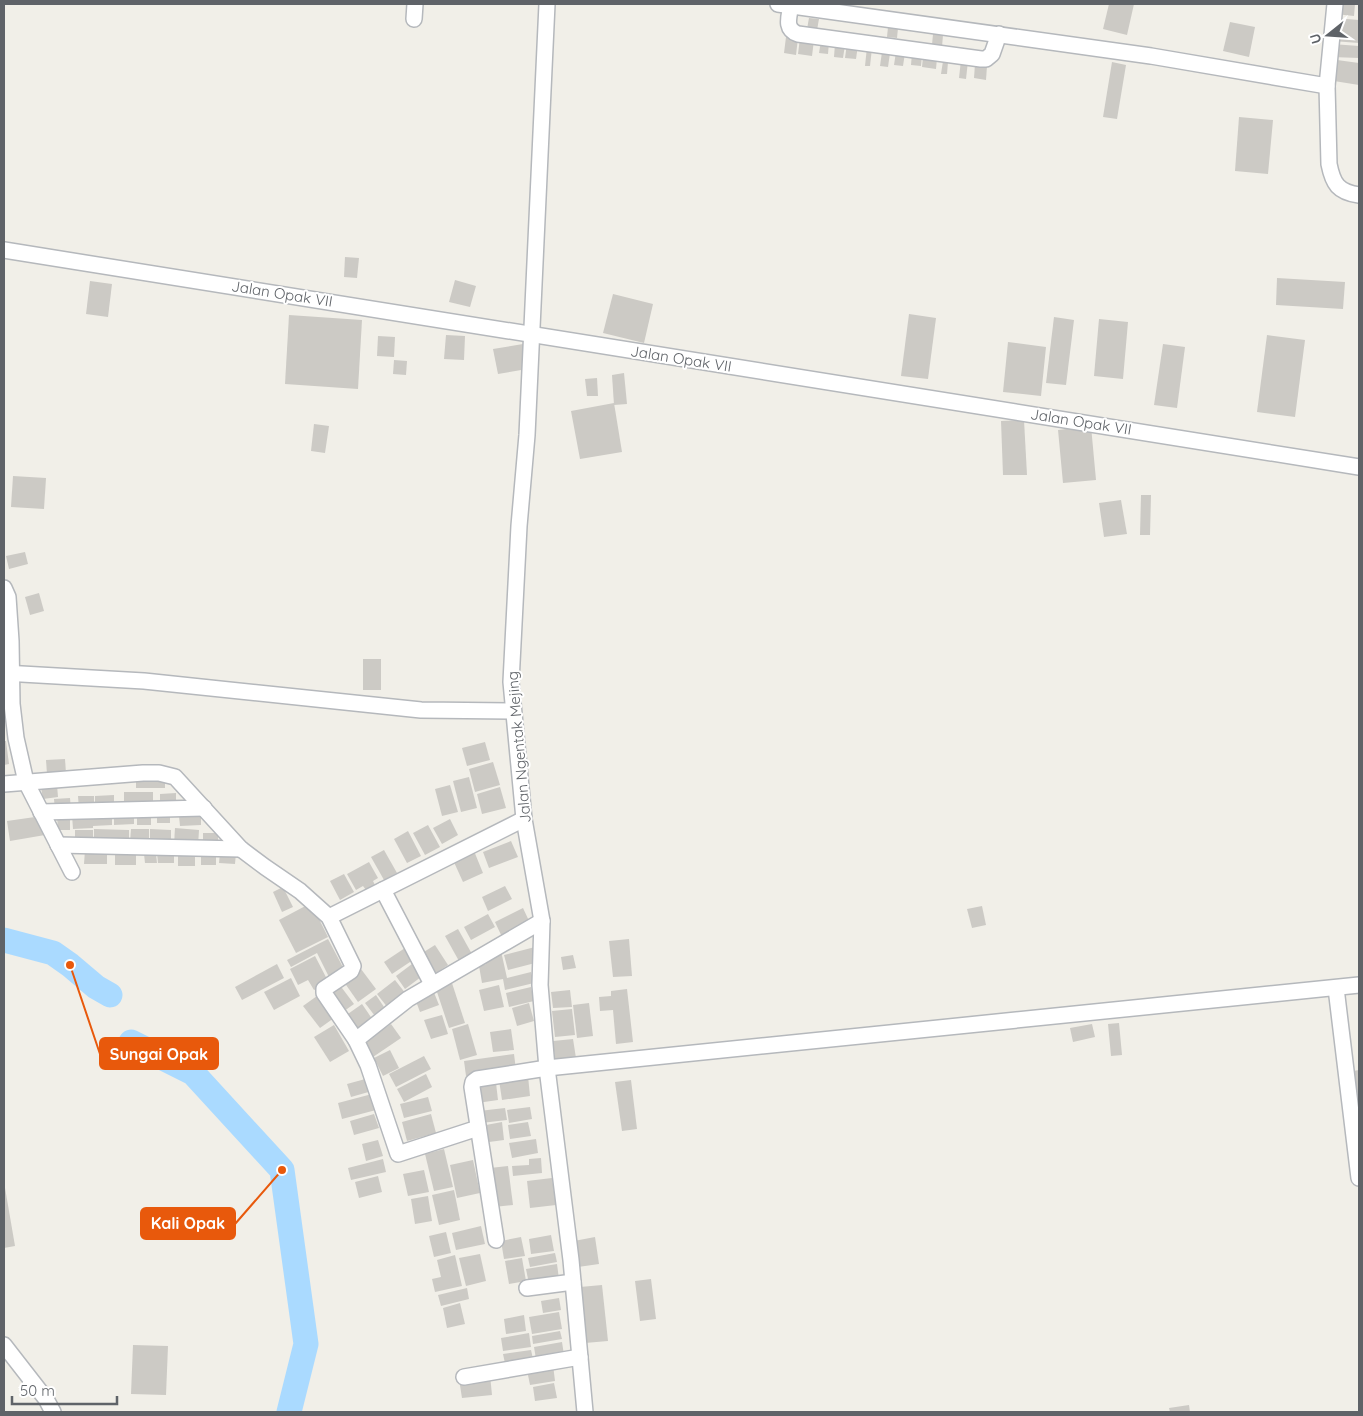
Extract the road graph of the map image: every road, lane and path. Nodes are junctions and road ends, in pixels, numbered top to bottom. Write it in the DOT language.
graph roads {
  1 [pos="415,4"];
  2 [pos="547,4"];
  3 [pos="1335,4"];
  4 [pos="784,5"];
  5 [pos="414,19"];
  6 [pos="999,34"];
  7 [pos="1327,86"];
  8 [pos="1359,194"];
  9 [pos="4,250"];
  10 [pos="532,335"];
  11 [pos="1359,467"];
  12 [pos="4,588"];
  13 [pos="8,673"];
  14 [pos="513,711"];
  15 [pos="26,782"];
  16 [pos="4,784"];
  17 [pos="204,808"];
  18 [pos="41,812"];
  19 [pos="524,819"];
  20 [pos="58,845"];
  21 [pos="241,848"];
  22 [pos="72,872"];
  23 [pos="383,890"];
  24 [pos="329,917"];
  25 [pos="542,921"];
  26 [pos="432,984"];
  27 [pos="1359,985"];
  28 [pos="1336,988"];
  29 [pos="356,1040"];
  30 [pos="547,1068"];
  31 [pos="1356,1121"];
  32 [pos="478,1128"];
  33 [pos="1359,1178"];
  34 [pos="496,1240"];
  35 [pos="573,1282"];
  36 [pos="527,1288"];
  37 [pos="4,1345"];
  38 [pos="580,1357"];
  39 [pos="464,1377"];
  40 [pos="53,1412"];
  41 [pos="585,1412"];
  1 -- 5 [label="street"];
  2 -- 10 [label="street, Jalan Ngentak Mejing"];
  3 -- 7 [label="street"];
  4 -- 6 [label="street"];
  4 -- 6 [label="street"];
  6 -- 7 [label="street"];
  7 -- 8 [label="street"];
  9 -- 10 [label="street, Jalan Opak VII"];
  10 -- 11 [label="street, Jalan Opak VII"];
  10 -- 14 [label="street, Jalan Ngentak Mejing"];
  12 -- 13 [label="street"];
  13 -- 14 [label="street"];
  13 -- 15 [label="street"];
  14 -- 19 [label="street, Jalan Ngentak Mejing"];
  15 -- 16 [label="street"];
  15 -- 17 [label="street"];
  15 -- 18 [label="street"];
  17 -- 18 [label="street"];
  17 -- 21 [label="street"];
  18 -- 20 [label="street"];
  19 -- 23 [label="street"];
  19 -- 25 [label="street, Jalan Ngentak Mejing"];
  20 -- 21 [label="street"];
  20 -- 22 [label="street"];
  21 -- 24 [label="street"];
  23 -- 24 [label="street"];
  23 -- 26 [label="street"];
  24 -- 29 [label="street"];
  25 -- 26 [label="street"];
  25 -- 30 [label="street, Jalan Ngentak Mejing"];
  26 -- 29 [label="street"];
  27 -- 28 [label="street"];
  28 -- 30 [label="street"];
  28 -- 31 [label="street"];
  29 -- 32 [label="street"];
  30 -- 32 [label="street"];
  30 -- 35 [label="street, Jalan Ngentak Mejing"];
  31 -- 33 [label="street"];
  32 -- 34 [label="street"];
  35 -- 36 [label="street"];
  35 -- 38 [label="street, Jalan Ngentak Mejing"];
  37 -- 40 [label="street"];
  38 -- 39 [label="street"];
  38 -- 41 [label="street, Jalan Ngentak Mejing"];
}
